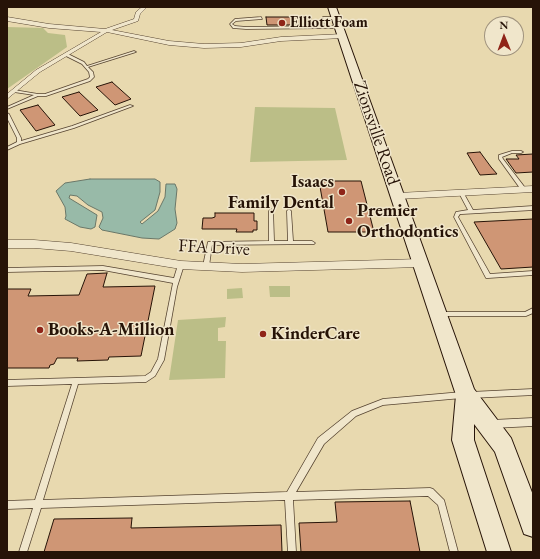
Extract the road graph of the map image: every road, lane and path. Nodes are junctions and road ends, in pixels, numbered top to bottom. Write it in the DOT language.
graph roads {
  1 [pos="145,7"];
  2 [pos="332,7"];
  3 [pos="261,18"];
  4 [pos="7,19"];
  5 [pos="327,27"];
  6 [pos="340,27"];
  7 [pos="107,31"];
  8 [pos="135,52"];
  9 [pos="67,55"];
  10 [pos="86,66"];
  11 [pos="15,91"];
  12 [pos="38,95"];
  13 [pos="7,97"];
  14 [pos="131,106"];
  15 [pos="7,108"];
  16 [pos="7,114"];
  17 [pos="19,143"];
  18 [pos="7,149"];
  19 [pos="521,152"];
  20 [pos="529,190"];
  21 [pos="461,193"];
  22 [pos="398,196"];
  23 [pos="533,208"];
  24 [pos="289,211"];
  25 [pos="472,211"];
  26 [pos="271,212"];
  27 [pos="272,243"];
  28 [pos="291,243"];
  29 [pos="312,243"];
  30 [pos="7,244"];
  31 [pos="421,263"];
  32 [pos="181,265"];
  33 [pos="206,266"];
  34 [pos="7,270"];
  35 [pos="533,273"];
  36 [pos="176,281"];
  37 [pos="533,310"];
  38 [pos="439,314"];
  39 [pos="76,381"];
  40 [pos="7,383"];
  41 [pos="533,392"];
  42 [pos="466,395"];
  43 [pos="533,422"];
  44 [pos="487,424"];
  45 [pos="289,496"];
  46 [pos="37,504"];
  47 [pos="7,505"];
  48 [pos="533,525"];
  49 [pos="23,552"];
  50 [pos="292,552"];
  51 [pos="454,552"];
  52 [pos="499,552"];
  1 -- 7 [label="street"];
  2 -- 6 [label="main road, Zionsville Road"];
  3 -- 5 [label="lane"];
  4 -- 7 [label="street"];
  5 -- 6 [label="lane"];
  5 -- 6 [label="lane"];
  6 -- 7 [label="street"];
  6 -- 22 [label="main road, Zionsville Road"];
  7 -- 9 [label="street"];
  8 -- 10 [label="lane"];
  9 -- 10 [label="lane"];
  9 -- 11 [label="street"];
  10 -- 12 [label="lane"];
  11 -- 12 [label="lane"];
  11 -- 13 [label="street"];
  12 -- 15 [label="lane"];
  14 -- 17 [label="lane"];
  16 -- 17 [label="lane"];
  17 -- 18 [label="lane"];
  19 -- 20 [label="lane"];
  20 -- 21 [label="street"];
  21 -- 22 [label="street"];
  21 -- 25 [label="lane"];
  22 -- 31 [label="main road, Zionsville Road"];
  23 -- 25 [label="lane"];
  24 -- 28 [label="lane"];
  25 -- 35 [label="lane"];
  26 -- 27 [label="lane"];
  27 -- 28 [label="lane"];
  27 -- 33 [label="lane"];
  28 -- 29 [label="lane"];
  30 -- 32 [label="street, FFA Drive"];
  31 -- 33 [label="street, FFA Drive"];
  31 -- 38 [label="main road, Zionsville Road"];
  32 -- 33 [label="street, FFA Drive"];
  32 -- 36 [label="lane"];
  34 -- 36 [label="lane"];
  36 -- 39 [label="lane"];
  37 -- 38 [label="lane"];
  38 -- 42 [label="main road, Zionsville Road"];
  39 -- 40 [label="lane"];
  39 -- 46 [label="lane"];
  41 -- 42 [label="lane"];
  42 -- 44 [label="main road, Zionsville Road"];
  42 -- 45 [label="lane"];
  42 -- 52 [label="main road, Zionsville Road"];
  43 -- 44 [label="lane"];
  44 -- 48 [label="main road, Zionsville Road"];
  45 -- 46 [label="lane"];
  45 -- 50 [label="lane"];
  45 -- 51 [label="lane"];
  46 -- 47 [label="lane"];
  46 -- 49 [label="lane"];
}
